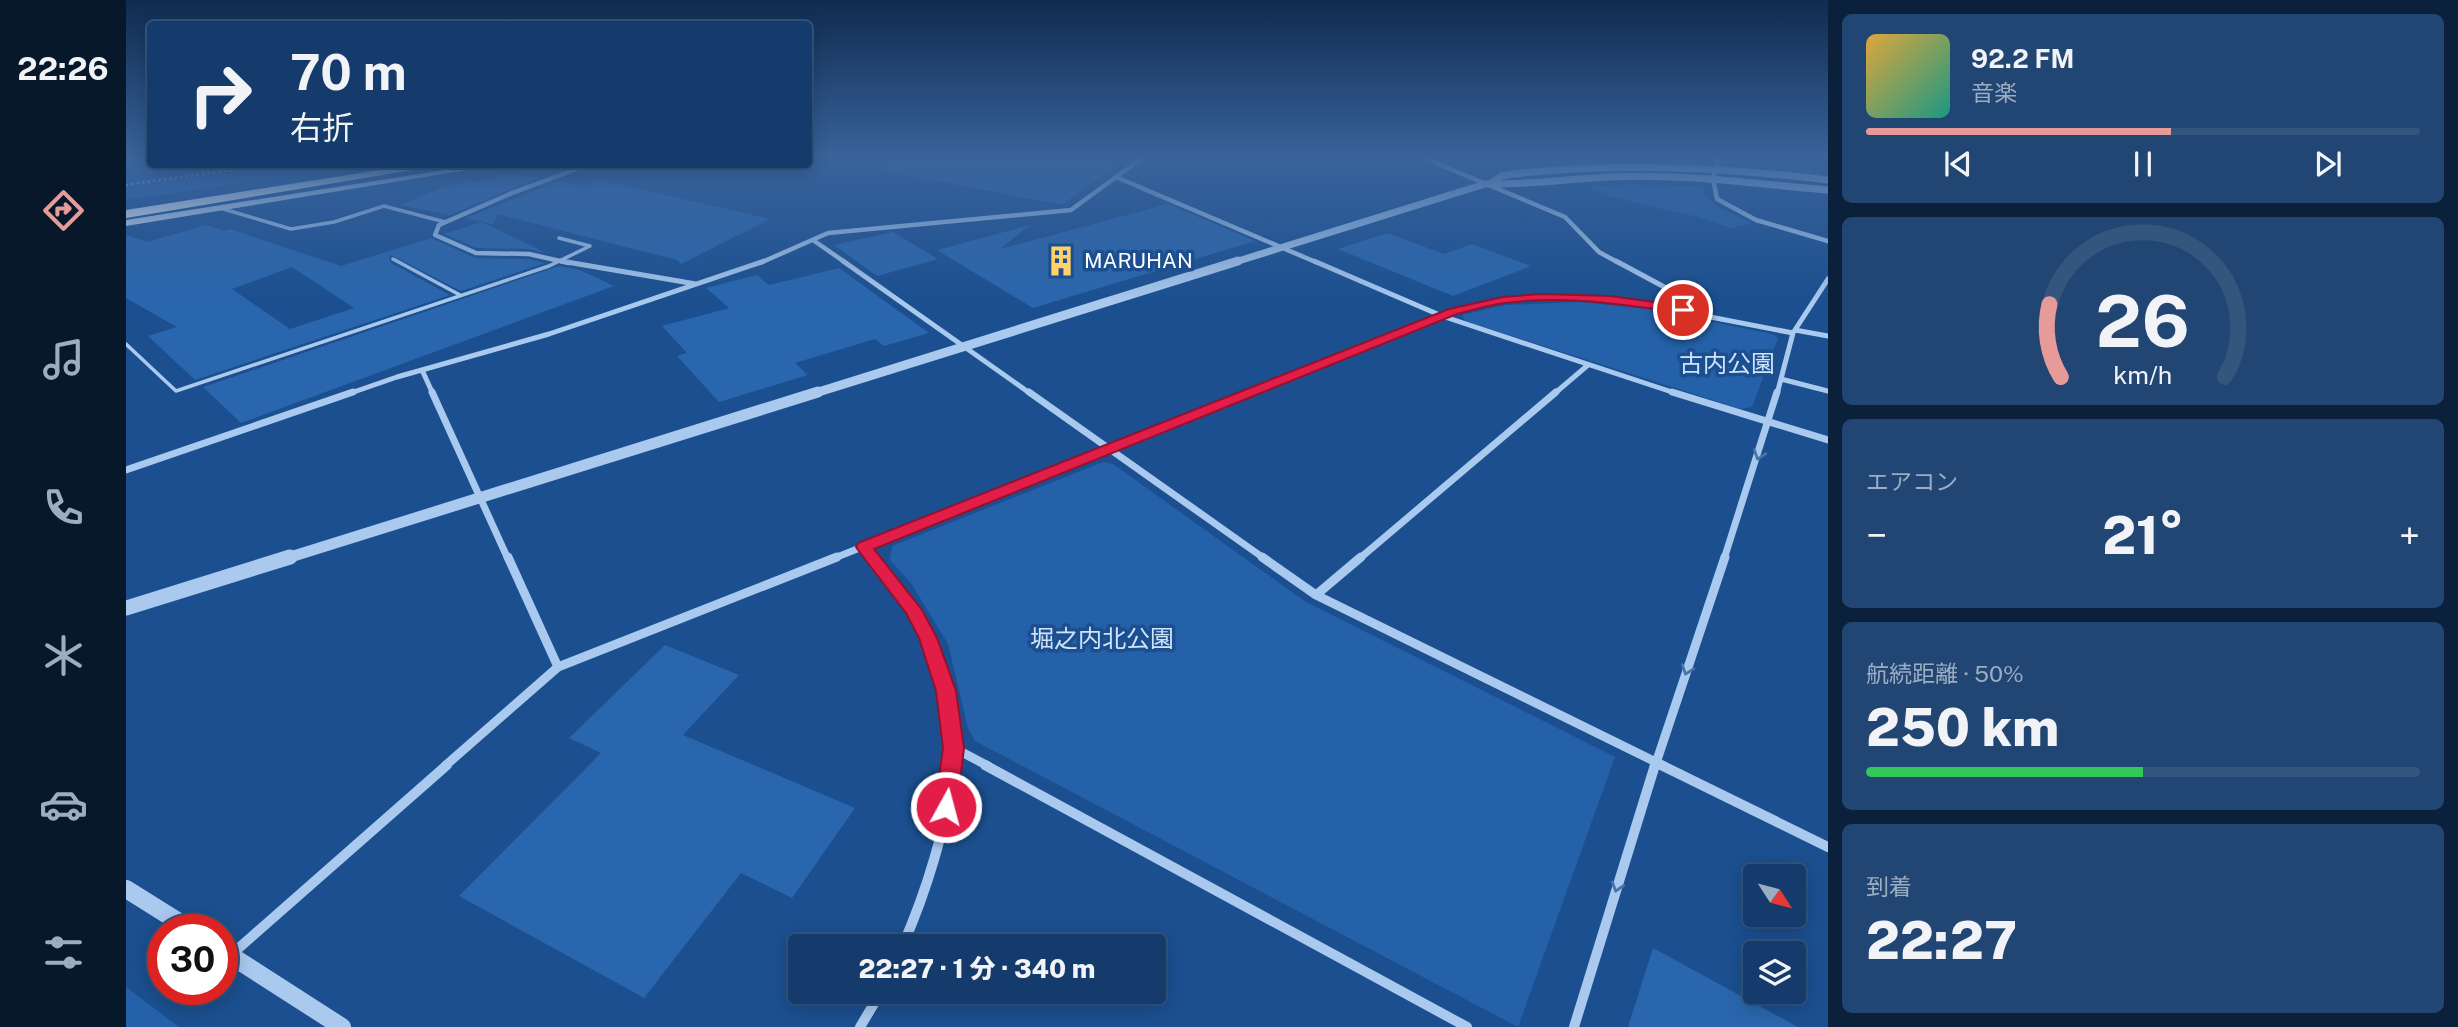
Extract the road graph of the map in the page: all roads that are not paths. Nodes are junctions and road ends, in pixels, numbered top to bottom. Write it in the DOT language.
graph roads {
  1 [pos="151,206"];
  2 [pos="152,206"];
  3 [pos="154,206"];
  4 [pos="233,206"];
  5 [pos="482,206"];
  6 [pos="1077,206"];
  7 [pos="1185,206"];
  8 [pos="1416,206"];
  9 [pos="1539,206"];
  10 [pos="1729,206"];
  11 [pos="220,208"];
  12 [pos="126,210"];
  13 [pos="445,222"];
  14 [pos="126,223"];
  15 [pos="559,238"];
  16 [pos="813,240"];
  17 [pos="1828,241"];
  18 [pos="1282,247"];
  19 [pos="393,258"];
  20 [pos="559,261"];
  21 [pos="1828,279"];
  22 [pos="696,285"];
  23 [pos="460,295"];
  24 [pos="1710,315"];
  25 [pos="1443,316"];
  26 [pos="1794,331"];
  27 [pos="1828,336"];
  28 [pos="126,344"];
  29 [pos="962,346"];
  30 [pos="1588,365"];
  31 [pos="422,370"];
  32 [pos="1781,379"];
  33 [pos="1828,391"];
  34 [pos="1769,424"];
  35 [pos="1828,440"];
  36 [pos="1108,449"];
  37 [pos="126,470"];
  38 [pos="480,496"];
  39 [pos="864,547"];
  40 [pos="1315,595"];
  41 [pos="126,608"];
  42 [pos="558,667"];
  43 [pos="954,748"];
  44 [pos="1656,762"];
  45 [pos="1828,847"];
  46 [pos="126,889"];
  47 [pos="166,914"];
  48 [pos="907,934"];
  49 [pos="238,942"];
  50 [pos="238,960"];
  51 [pos="874,1004"];
  52 [pos="342,1027"];
  53 [pos="860,1027"];
  54 [pos="1467,1027"];
  55 [pos="1574,1027"];
  1 -- 12 [label="highway"];
  2 -- 12 [label="main road"];
  3 -- 12 [label="highway"];
  4 -- 11 [label="main road"];
  5 -- 13 [label="street"];
  6 -- 16 [label="street"];
  7 -- 18 [label="street"];
  8 -- 18 [label="street"];
  9 -- 24 [label="street"];
  10 -- 17 [label="street"];
  11 -- 13 [label="lane"];
  11 -- 14 [label="main road"];
  13 -- 20 [label="street"];
  15 -- 20 [label="lane"];
  16 -- 22 [label="street"];
  16 -- 29 [label="street"];
  18 -- 25 [label="street"];
  18 -- 29 [label="street"];
  19 -- 23 [label="lane"];
  20 -- 22 [label="street"];
  20 -- 23 [label="lane"];
  21 -- 26 [label="street"];
  22 -- 31 [label="street"];
  23 -- 28 [label="lane"];
  24 -- 25 [label="street"];
  24 -- 26 [label="street"];
  25 -- 30 [label="street"];
  25 -- 36 [label="street"];
  26 -- 27 [label="street"];
  26 -- 32 [label="street"];
  29 -- 36 [label="street"];
  29 -- 38 [label="street"];
  30 -- 34 [label="street"];
  30 -- 40 [label="street"];
  31 -- 37 [label="street"];
  31 -- 38 [label="street"];
  32 -- 33 [label="street"];
  32 -- 34 [label="street"];
  34 -- 35 [label="street"];
  34 -- 44 [label="street, one-way"];
  36 -- 39 [label="street"];
  36 -- 40 [label="street"];
  38 -- 41 [label="street"];
  38 -- 42 [label="street"];
  39 -- 42 [label="street"];
  39 -- 43 [label="street"];
  40 -- 44 [label="street"];
  42 -- 49 [label="street"];
  43 -- 48 [label="street"];
  43 -- 54 [label="street"];
  44 -- 45 [label="street"];
  44 -- 55 [label="street, one-way"];
  46 -- 47 [label="street"];
  50 -- 52 [label="street"];
  51 -- 53 [label="street"];
}
